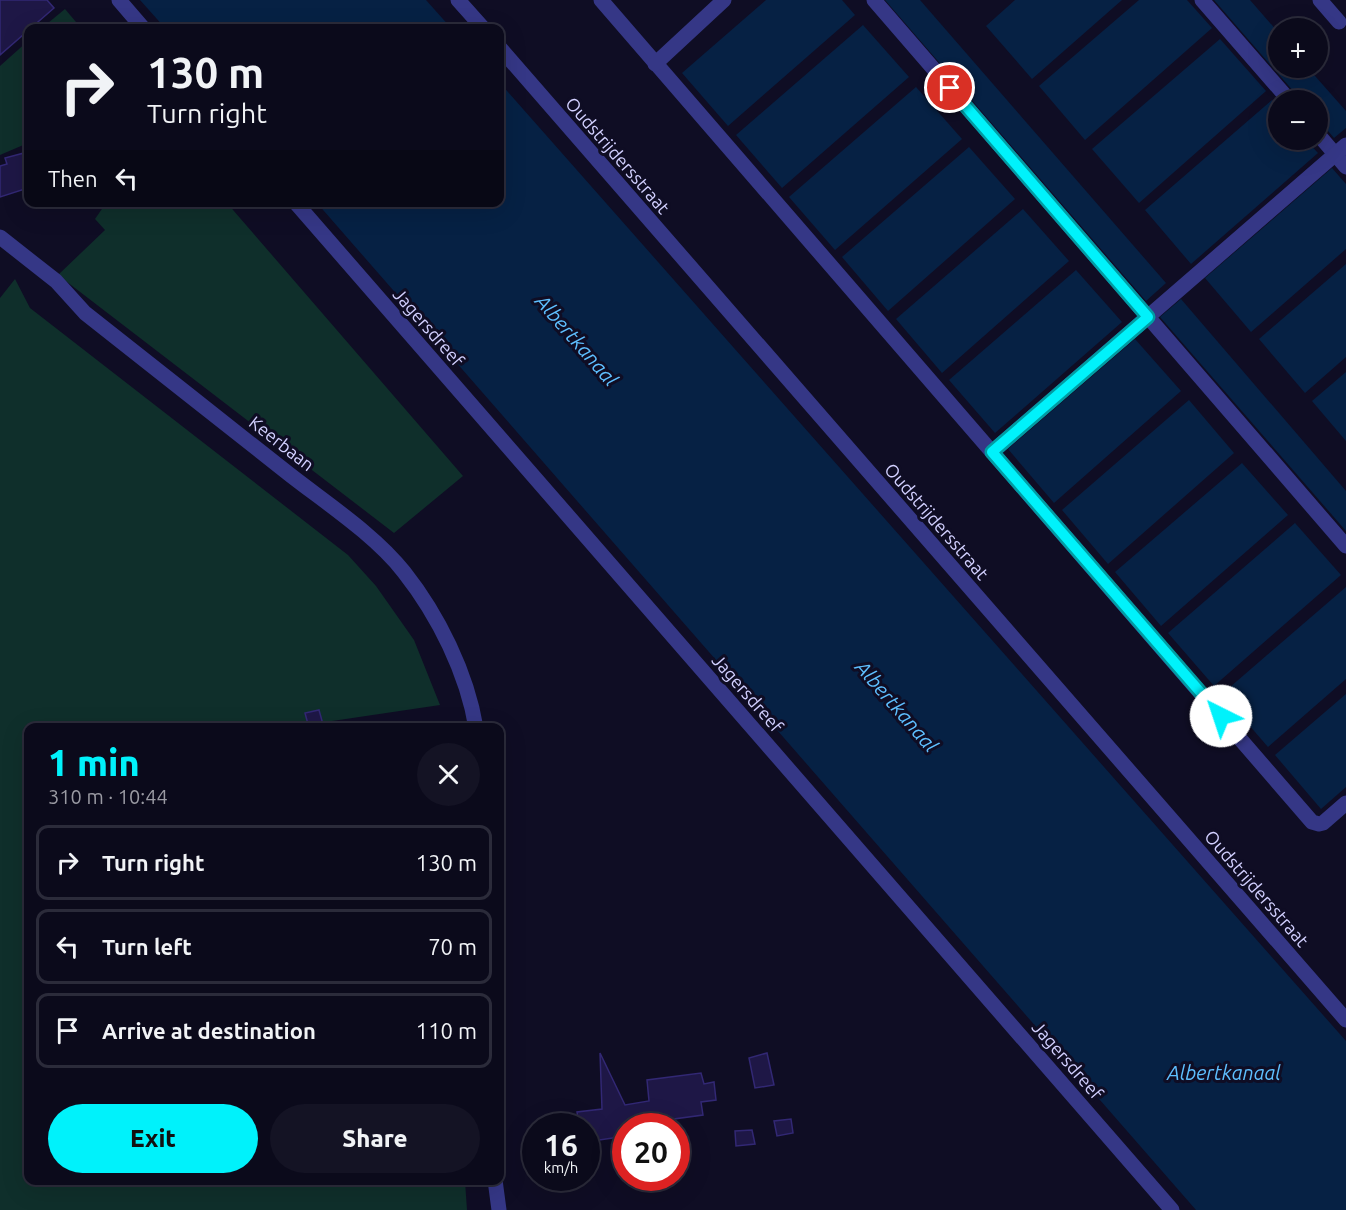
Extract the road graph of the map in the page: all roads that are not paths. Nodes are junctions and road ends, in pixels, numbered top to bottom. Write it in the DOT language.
graph roads {
  1 [pos="119,0"];
  2 [pos="480,0"];
  3 [pos="601,0"];
  4 [pos="874,0"];
  5 [pos="1202,0"];
  6 [pos="1320,0"];
  7 [pos="716,2"];
  8 [pos="463,5"];
  9 [pos="1344,23"];
  10 [pos="140,24"];
  11 [pos="480,24"];
  12 [pos="504,53"];
  13 [pos="655,64"];
  14 [pos="1279,90"];
  15 [pos="1328,141"];
  16 [pos="1341,150"];
  17 [pos="1346,167"];
  18 [pos="299,207"];
  19 [pos="0,237"];
  20 [pos="1148,317"];
  21 [pos="992,452"];
  22 [pos="1346,546"];
  23 [pos="475,723"];
  24 [pos="1346,803"];
  25 [pos="1346,1020"];
  26 [pos="496,1185"];
  27 [pos="499,1210"];
  28 [pos="1172,1210"];
  1 -- 10 [label="street"];
  2 -- 8 [label="street"];
  3 -- 13 [label="street"];
  4 -- 20 [label="street"];
  5 -- 14 [label="street"];
  6 -- 9 [label="street"];
  7 -- 13 [label="street"];
  8 -- 11 [label="street"];
  12 -- 25 [label="street, Oudstrijdersstraat"];
  13 -- 21 [label="street"];
  15 -- 16 [label="street"];
  16 -- 17 [label="street"];
  16 -- 20 [label="street"];
  18 -- 28 [label="street, Jagersdreef"];
  19 -- 23 [label="street, Keerbaan"];
  20 -- 21 [label="street"];
  20 -- 22 [label="street"];
  21 -- 24 [label="street"];
  26 -- 27 [label="street"];
}
